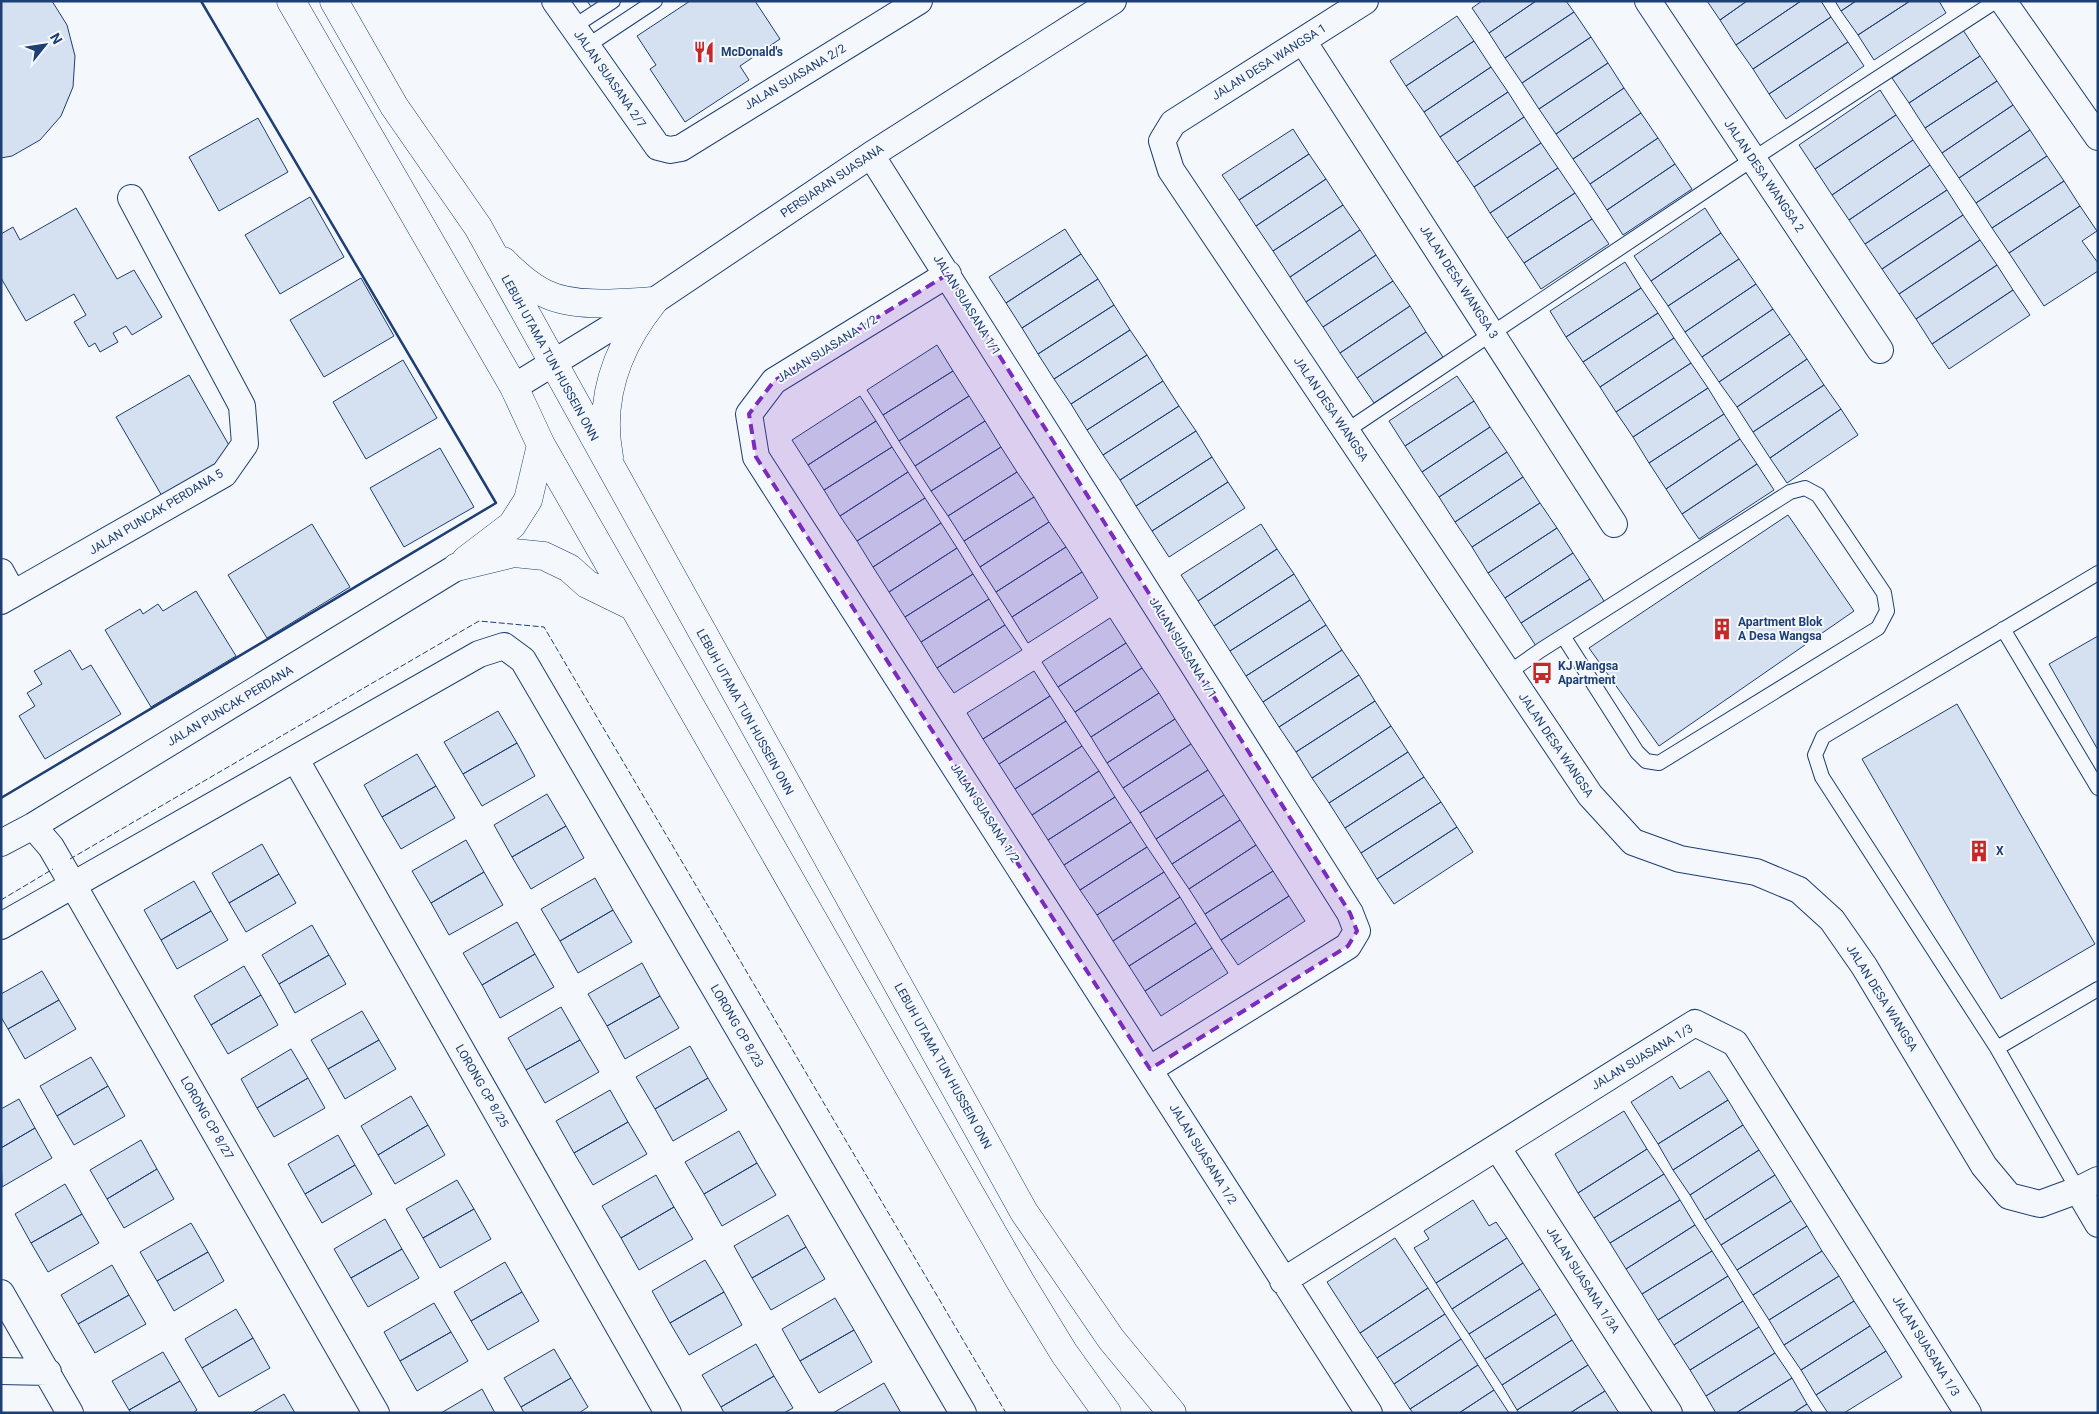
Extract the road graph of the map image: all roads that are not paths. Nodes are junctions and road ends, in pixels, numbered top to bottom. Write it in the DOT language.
graph roads {
  1 [pos="291,1"];
  2 [pos="334,1"];
  3 [pos="555,1"];
  4 [pos="613,1"];
  5 [pos="656,1"];
  6 [pos="1112,1"];
  7 [pos="1365,1"];
  8 [pos="1648,1"];
  9 [pos="1996,1"];
  10 [pos="2003,1"];
  11 [pos="911,4"];
  12 [pos="580,37"];
  13 [pos="1303,41"];
  14 [pos="1172,123"];
  15 [pos="2098,137"];
  16 [pos="670,150"];
  17 [pos="871,155"];
  18 [pos="1753,159"];
  19 [pos="131,198"];
  20 [pos="490,249"];
  21 [pos="948,274"];
  22 [pos="654,301"];
  23 [pos="1492,334"];
  24 [pos="1880,350"];
  25 [pos="553,364"];
  26 [pos="514,387"];
  27 [pos="1346,431"];
  28 [pos="541,445"];
  29 [pos="611,470"];
  30 [pos="1614,524"];
  31 [pos="457,567"];
  32 [pos="2098,573"];
  33 [pos="5,589"];
  34 [pos="634,606"];
  35 [pos="2003,629"];
  36 [pos="1563,636"];
  37 [pos="1508,673"];
  38 [pos="296,760"];
  39 [pos="2098,788"];
  40 [pos="33,826"];
  41 [pos="1,842"];
  42 [pos="74,885"];
  43 [pos="1,926"];
  44 [pos="2098,989"];
  45 [pos="1997,1048"];
  46 [pos="1150,1069"];
  47 [pos="1497,1147"];
  48 [pos="2088,1185"];
  49 [pos="2098,1224"];
  50 [pos="1283,1281"];
  51 [pos="1,1293"];
  52 [pos="1,1371"];
  53 [pos="48,1372"];
  54 [pos="70,1413"];
  55 [pos="376,1413"];
  56 [pos="668,1413"];
  57 [pos="963,1413"];
  58 [pos="1107,1413"];
  59 [pos="1172,1413"];
  60 [pos="1369,1413"];
  61 [pos="1669,1413"];
  62 [pos="1968,1413"];
  1 -- 26 [label="main road"];
  2 -- 20 [label="main road, LEBUH UTAMA TUN HUSSEIN ONN"];
  3 -- 12 [label="street, JALAN SUASANA 2/7"];
  4 -- 12 [label="lane"];
  5 -- 12 [label="lane"];
  6 -- 17 [label="street, PERSIARAN SUASANA"];
  7 -- 13 [label="street, JALAN DESA WANGSA 1"];
  8 -- 18 [label="street, JALAN DESA WANGSA 2"];
  9 -- 18 [label="lane"];
  10 -- 15 [label="street"];
  11 -- 16 [label="street, JALAN SUASANA 2/2"];
  12 -- 16 [label="street, JALAN SUASANA 2/7"];
  13 -- 14 [label="street, JALAN DESA WANGSA 1"];
  13 -- 23 [label="street, JALAN DESA WANGSA 3"];
  14 -- 27 [label="street, JALAN DESA WANGSA"];
  17 -- 21 [label="street, JALAN SUASANA 1/1"];
  17 -- 22 [label="street, PERSIARAN SUASANA"];
  18 -- 23 [label="lane"];
  18 -- 24 [label="street, JALAN DESA WANGSA 2"];
  19 -- 33 [label="street, JALAN PUNCAK PERDANA 5"];
  20 -- 22 [label="main road"];
  20 -- 25 [label="main road, LEBUH UTAMA TUN HUSSEIN ONN"];
  21 -- 46 [label="street, JALAN SUASANA 1/2"];
  21 -- 46 [label="street, JALAN SUASANA 1/1"];
  22 -- 25 [label="street, PERSIARAN SUASANA"];
  22 -- 29 [label="main road"];
  23 -- 27 [label="lane"];
  23 -- 30 [label="street, JALAN DESA WANGSA 3"];
  25 -- 26 [label="street, PERSIARAN SUASANA"];
  25 -- 29 [label="main road, LEBUH UTAMA TUN HUSSEIN ONN"];
  26 -- 28 [label="main road"];
  27 -- 37 [label="street, JALAN DESA WANGSA"];
  28 -- 31 [label="main road"];
  28 -- 34 [label="main road"];
  29 -- 59 [label="main road, LEBUH UTAMA TUN HUSSEIN ONN"];
  31 -- 34 [label="main road"];
  31 -- 40 [label="street, JALAN PUNCAK PERDANA"];
  32 -- 35 [label="lane"];
  34 -- 58 [label="main road"];
  35 -- 39 [label="lane"];
  35 -- 45 [label="lane"];
  36 -- 36 [label="lane"];
  36 -- 37 [label="lane"];
  37 -- 48 [label="street, JALAN DESA WANGSA"];
  38 -- 42 [label="street"];
  38 -- 56 [label="street, LORONG CP 8/25"];
  38 -- 57 [label="street, LORONG CP 8/23"];
  40 -- 41 [label="street, JALAN PUNCAK PERDANA"];
  40 -- 42 [label="street, LORONG CP 8/27"];
  42 -- 43 [label="street"];
  42 -- 55 [label="street, LORONG CP 8/27"];
  44 -- 45 [label="lane"];
  45 -- 48 [label="lane"];
  46 -- 50 [label="street, JALAN SUASANA 1/2"];
  47 -- 50 [label="street, JALAN SUASANA 1/3"];
  47 -- 61 [label="street, JALAN SUASANA 1/3A"];
  47 -- 62 [label="street, JALAN SUASANA 1/3"];
  48 -- 49 [label="street"];
  50 -- 60 [label="street, JALAN SUASANA 1/2"];
  51 -- 53 [label="street"];
  52 -- 53 [label="street"];
  53 -- 54 [label="street"];
}
